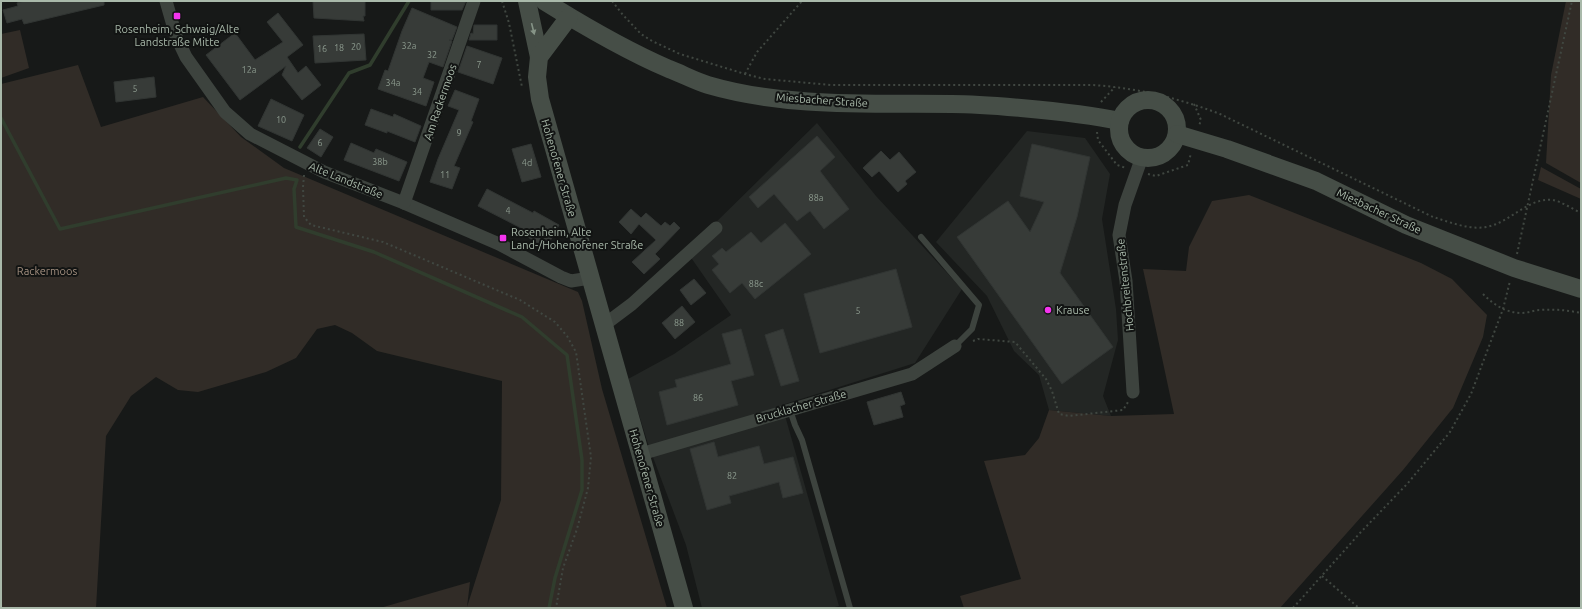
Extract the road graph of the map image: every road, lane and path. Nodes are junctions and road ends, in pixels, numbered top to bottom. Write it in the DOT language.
graph roads {
  1 [pos="166,1"];
  2 [pos="474,1"];
  3 [pos="502,1"];
  4 [pos="527,1"];
  5 [pos="544,1"];
  6 [pos="802,1"];
  7 [pos="1572,1"];
  8 [pos="569,17"];
  9 [pos="510,23"];
  10 [pos="539,57"];
  11 [pos="745,74"];
  12 [pos="1114,87"];
  13 [pos="1193,104"];
  14 [pos="1095,117"];
  15 [pos="1120,122"];
  16 [pos="1177,134"];
  17 [pos="1195,140"];
  18 [pos="1142,157"];
  19 [pos="308,165"];
  20 [pos="404,203"];
  21 [pos="1528,206"];
  22 [pos="1581,214"];
  23 [pos="716,228"];
  24 [pos="922,238"];
  25 [pos="1514,268"];
  26 [pos="590,278"];
  27 [pos="1581,289"];
  28 [pos="1483,294"];
  29 [pos="1504,310"];
  30 [pos="1581,313"];
  31 [pos="604,325"];
  32 [pos="955,346"];
  33 [pos="1133,392"];
  34 [pos="790,410"];
  35 [pos="641,454"];
  36 [pos="1322,576"];
  37 [pos="556,608"];
  38 [pos="684,608"];
  39 [pos="850,608"];
  40 [pos="1293,608"];
  41 [pos="1359,608"];
  1 -- 19 [label="street, Alte Landstraße"];
  2 -- 20 [label="street, Am Rackermoos"];
  3 -- 9 [label="path"];
  4 -- 10 [label="main road, one-way"];
  5 -- 8 [label="main road, Miesbacher Straße"];
  6 -- 11 [label="path"];
  7 -- 21 [label="path"];
  8 -- 10 [label="main road"];
  8 -- 14 [label="main road, Miesbacher Straße"];
  10 -- 26 [label="main road, Hohenofener Straße"];
  12 -- 14 [label="path"];
  13 -- 17 [label="path"];
  14 -- 15 [label="main road, Miesbacher Straße"];
  15 -- 16 [label="main road"];
  15 -- 18 [label="main road"];
  16 -- 17 [label="main road, Miesbacher Straße"];
  16 -- 18 [label="main road"];
  17 -- 25 [label="main road, Miesbacher Straße"];
  18 -- 33 [label="street, Hochbreitenstraße"];
  19 -- 20 [label="street, Alte Landstraße"];
  19 -- 37 [label="path"];
  20 -- 26 [label="street, Alte Landstraße"];
  21 -- 22 [label="path"];
  21 -- 25 [label="path"];
  23 -- 31 [label="street"];
  24 -- 32 [label="lane"];
  25 -- 27 [label="main road, Miesbacher Straße"];
  25 -- 29 [label="path"];
  26 -- 31 [label="main road, Hohenofener Straße"];
  28 -- 29 [label="path"];
  29 -- 30 [label="path"];
  29 -- 36 [label="path"];
  31 -- 35 [label="main road, Hohenofener Straße"];
  32 -- 33 [label="path"];
  32 -- 34 [label="street, Brucklacher Straße"];
  34 -- 35 [label="street, Brucklacher Straße"];
  34 -- 39 [label="lane"];
  35 -- 38 [label="main road, Hohenofener Straße"];
  36 -- 40 [label="path"];
  36 -- 41 [label="path"];
}
